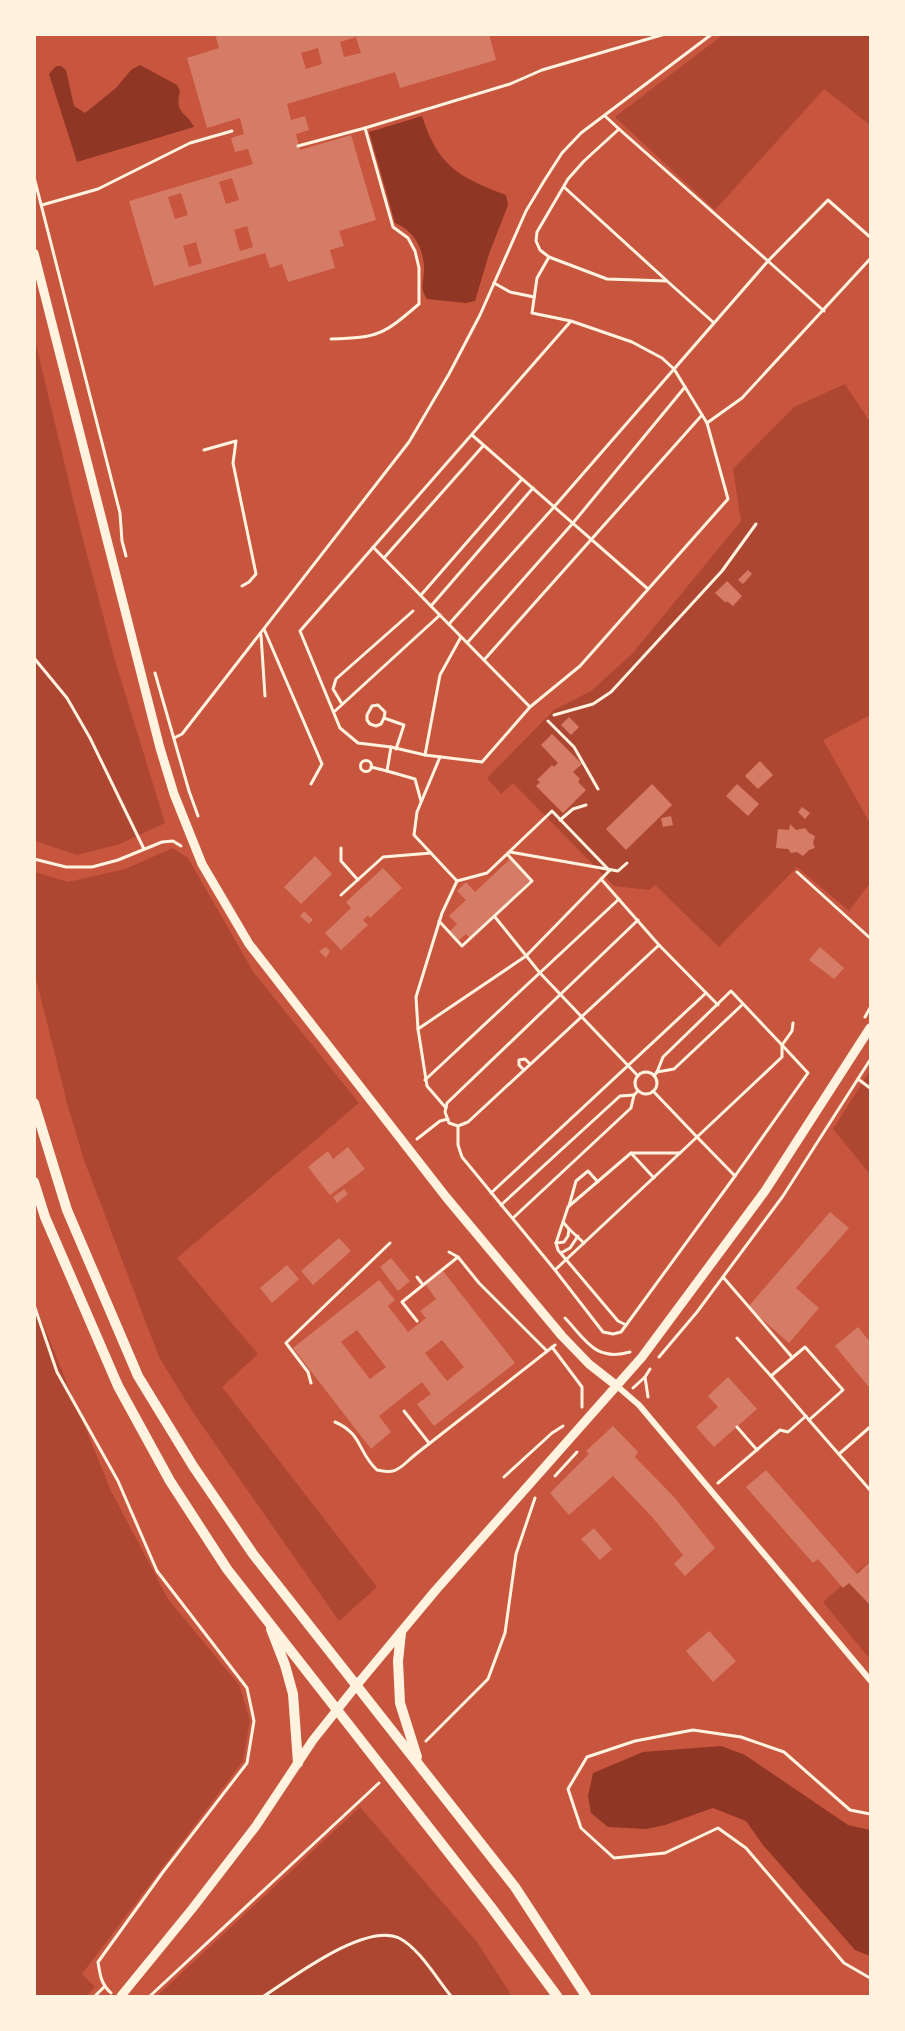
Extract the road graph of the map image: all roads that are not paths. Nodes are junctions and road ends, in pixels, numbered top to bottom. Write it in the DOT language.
graph roads {
  1 [pos="34,253"];
  2 [pos="870,1028"];
  3 [pos="34,1103"];
  4 [pos="34,1182"];
  5 [pos="617,1386"];
  6 [pos="266,1618"];
  7 [pos="401,1633"];
  8 [pos="870,1680"];
  9 [pos="356,1686"];
  10 [pos="338,1709"];
  11 [pos="298,1763"];
  12 [pos="420,1766"];
  13 [pos="121,1996"];
  14 [pos="557,1996"];
  15 [pos="586,1996"];
  1 -- 5 [label="street"];
  2 -- 5 [label="street"];
  3 -- 9 [label="main road"];
  4 -- 6 [label="main road"];
  5 -- 7 [label="street"];
  5 -- 8 [label="street"];
  6 -- 10 [label="main road"];
  6 -- 11 [label="main road"];
  7 -- 9 [label="street"];
  7 -- 12 [label="main road"];
  9 -- 10 [label="street"];
  9 -- 12 [label="main road"];
  10 -- 11 [label="street"];
  10 -- 14 [label="main road"];
  11 -- 13 [label="street"];
  12 -- 15 [label="main road"];
}
